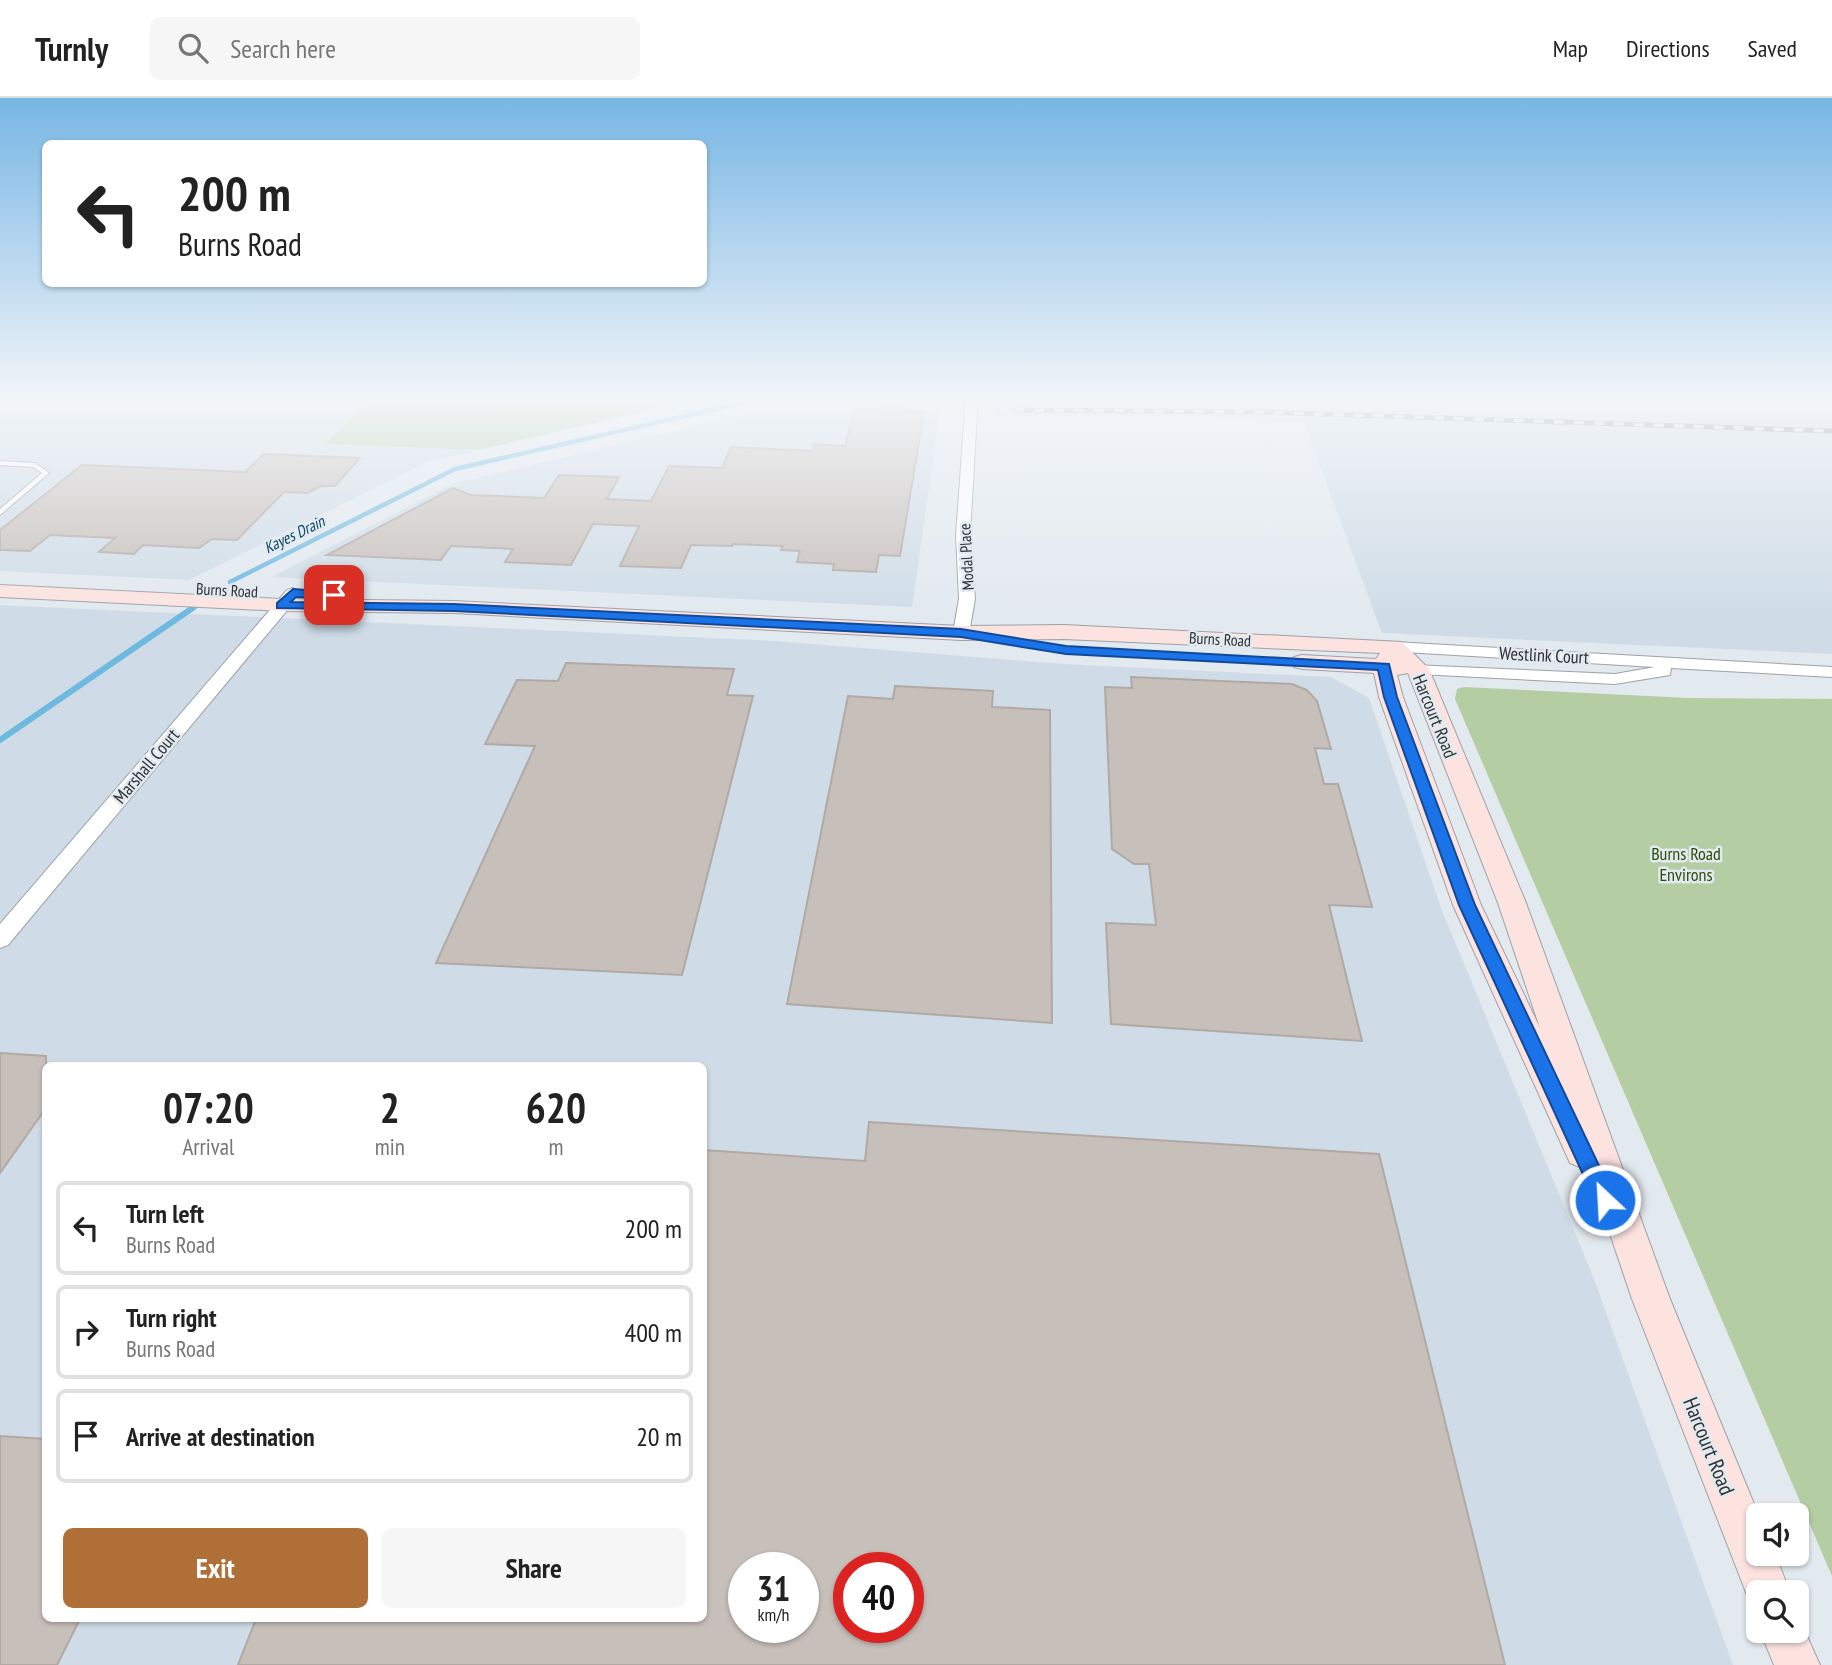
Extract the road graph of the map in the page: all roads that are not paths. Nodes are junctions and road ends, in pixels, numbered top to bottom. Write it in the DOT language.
graph roads {
  1 [pos="41,469"];
  2 [pos="967,469"];
  3 [pos="0,513"];
  4 [pos="0,579"];
  5 [pos="0,591"];
  6 [pos="287,599"];
  7 [pos="961,633"];
  8 [pos="1389,657"];
  9 [pos="1693,667"];
  10 [pos="1418,668"];
  11 [pos="1832,672"];
  12 [pos="0,939"];
  13 [pos="1651,1298"];
  14 [pos="1763,1580"];
  15 [pos="1788,1643"];
  16 [pos="1797,1665"];
  1 -- 3 [label="lane"];
  2 -- 7 [label="street, Modal Place"];
  4 -- 6 [label="street, Burns Road"];
  5 -- 6 [label="street, Burns Road"];
  6 -- 7 [label="street, Burns Road"];
  6 -- 12 [label="street, Marshall Court"];
  7 -- 8 [label="street, Burns Road"];
  8 -- 9 [label="street, Westlink Court"];
  8 -- 10 [label="street, Harcourt Road"];
  8 -- 13 [label="street, Harcourt Road"];
  9 -- 10 [label="street, Westlink Court"];
  9 -- 11 [label="street, Westlink Court"];
  10 -- 13 [label="street, Harcourt Road"];
  13 -- 14 [label="street, Harcourt Road"];
  15 -- 16 [label="street"];
}
